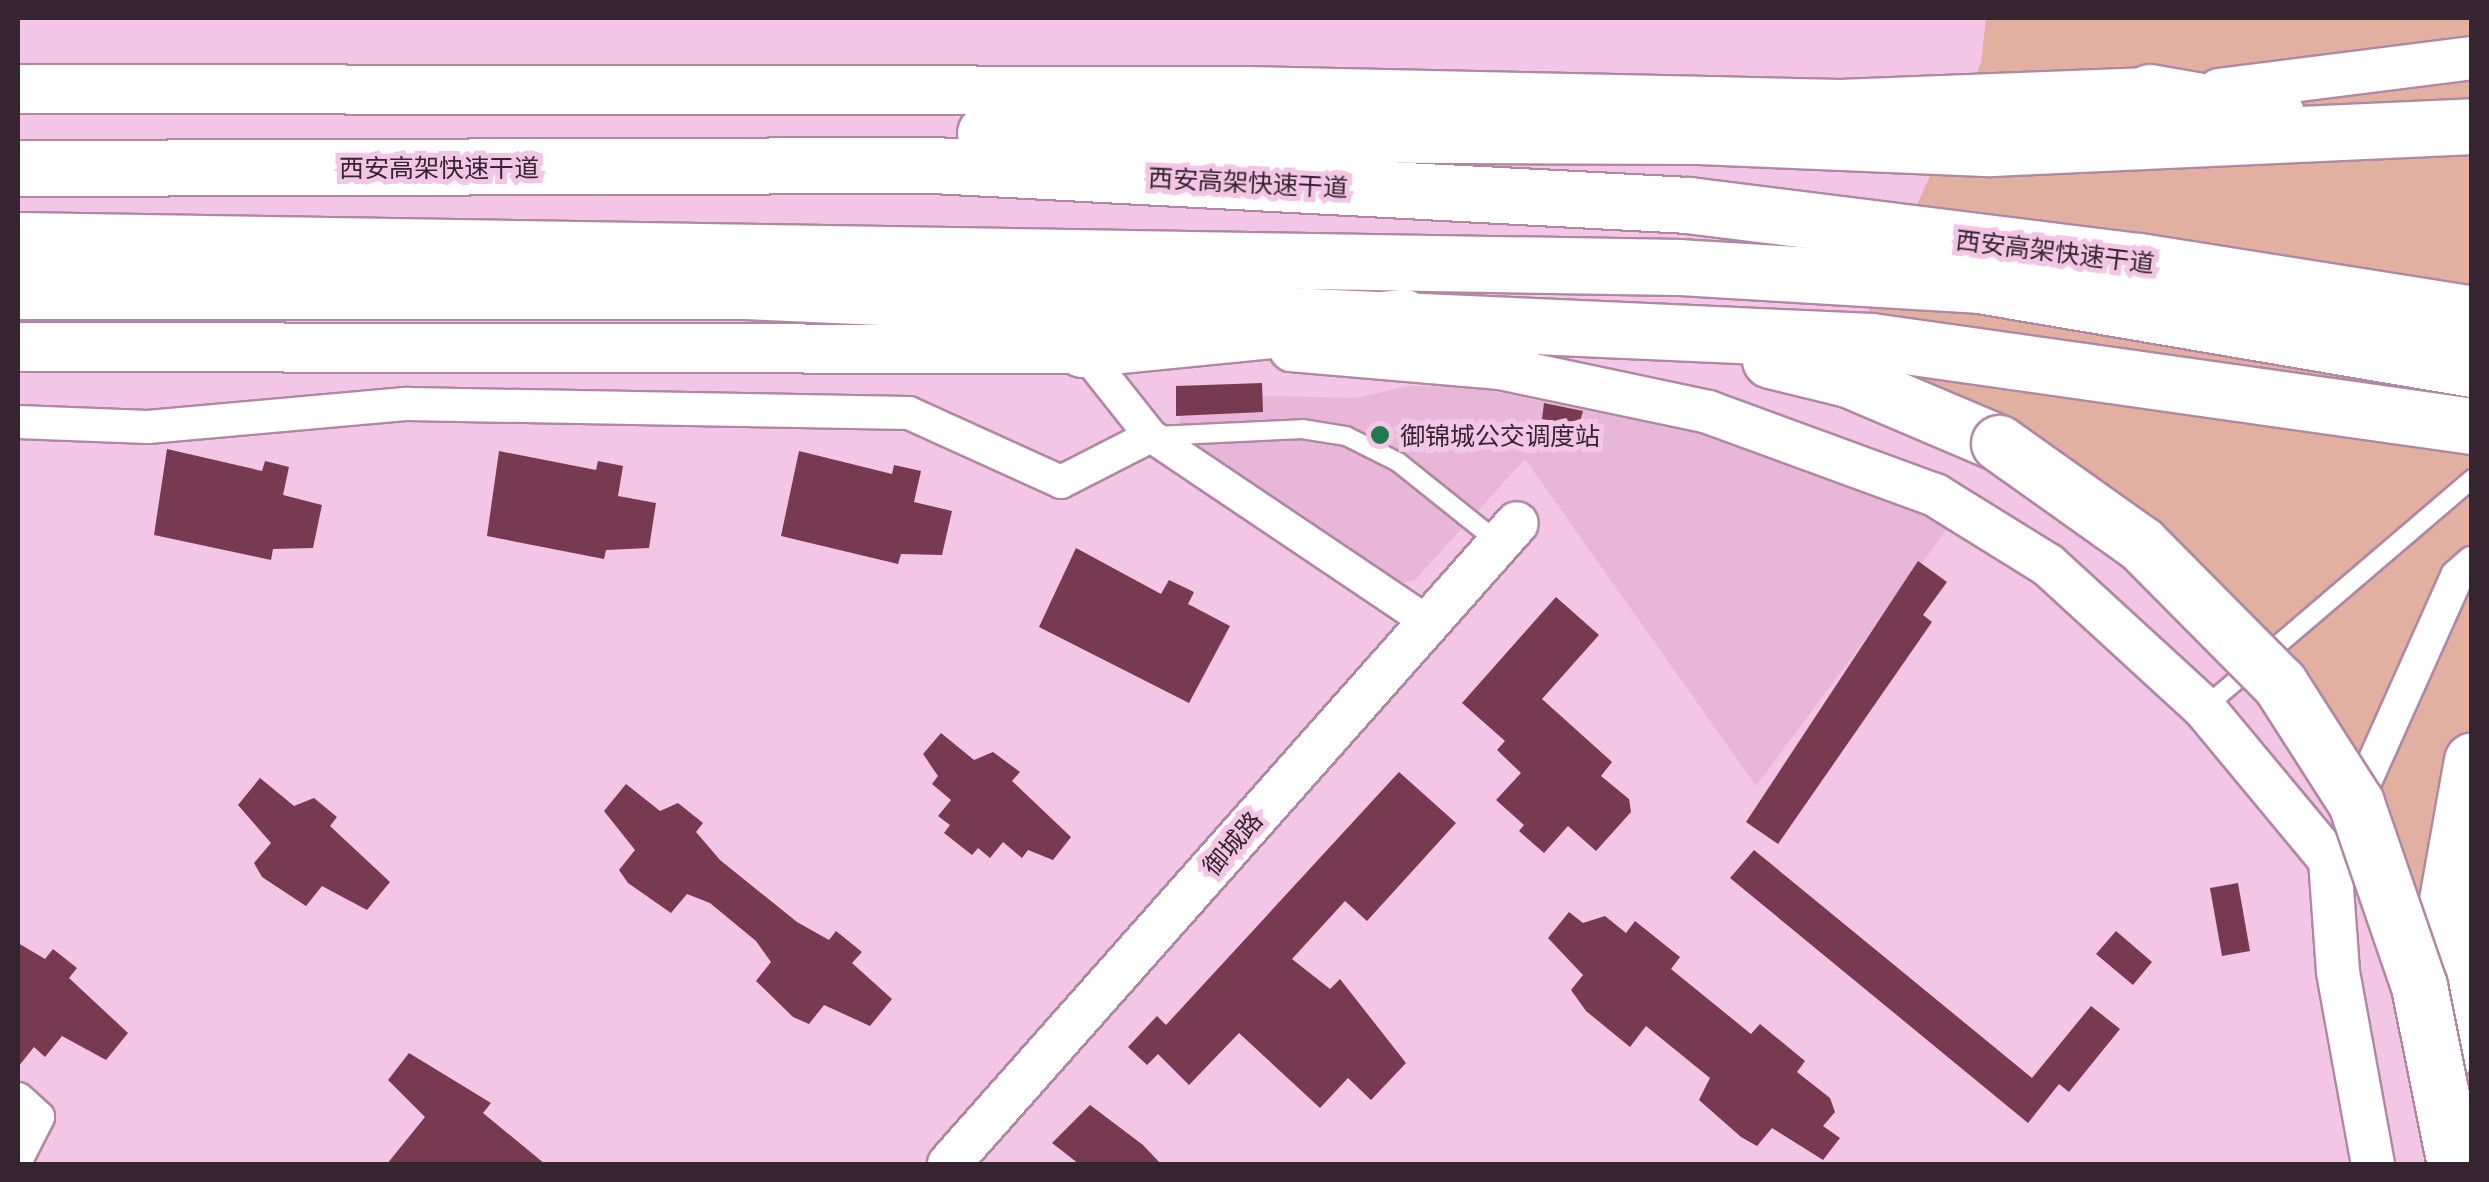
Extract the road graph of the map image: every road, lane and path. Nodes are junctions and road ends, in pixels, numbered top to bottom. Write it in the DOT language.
graph roads {
  1 [pos="2472,58"];
  2 [pos="18,90"];
  3 [pos="2150,92"];
  4 [pos="2472,126"];
  5 [pos="2384,132"];
  6 [pos="18,135"];
  7 [pos="2472,142"];
  8 [pos="18,168"];
  9 [pos="18,240"];
  10 [pos="18,291"];
  11 [pos="2472,314"];
  12 [pos="1403,317"];
  13 [pos="1646,329"];
  14 [pos="18,347"];
  15 [pos="1082,349"];
  16 [pos="2472,369"];
  17 [pos="18,422"];
  18 [pos="2472,426"];
  19 [pos="1151,436"];
  20 [pos="2472,479"];
  21 [pos="1508,534"];
  22 [pos="2472,563"];
  23 [pos="1428,622"];
  24 [pos="2204,708"];
  25 [pos="2472,760"];
  26 [pos="2330,860"];
  27 [pos="18,1099"];
  28 [pos="2447,1099"];
  29 [pos="18,1156"];
  30 [pos="949,1164"];
  31 [pos="2373,1164"];
  32 [pos="2454,1164"];
  1 -- 3 [label="street"];
  2 -- 3 [label="main road"];
  3 -- 5 [label="highway"];
  4 -- 5 [label="highway"];
  5 -- 6 [label="highway"];
  5 -- 7 [label="highway"];
  8 -- 11 [label="highway, 西安高架快速干道"];
  9 -- 16 [label="highway, 西安高架快速干道"];
  10 -- 12 [label="highway"];
  12 -- 13 [label="highway"];
  12 -- 15 [label="highway"];
  13 -- 18 [label="highway"];
  13 -- 28 [label="highway, bridge"];
  14 -- 15 [label="main road"];
  15 -- 19 [label="street"];
  15 -- 24 [label="street"];
  17 -- 19 [label="street"];
  19 -- 21 [label="lane"];
  19 -- 23 [label="street"];
  20 -- 24 [label="lane"];
  21 -- 23 [label="street, 御城路"];
  22 -- 26 [label="street"];
  23 -- 30 [label="street, 御城路"];
  24 -- 26 [label="street"];
  25 -- 28 [label="highway"];
  26 -- 31 [label="street"];
  27 -- 29 [label="street"];
  28 -- 32 [label="highway, bridge"];
}
